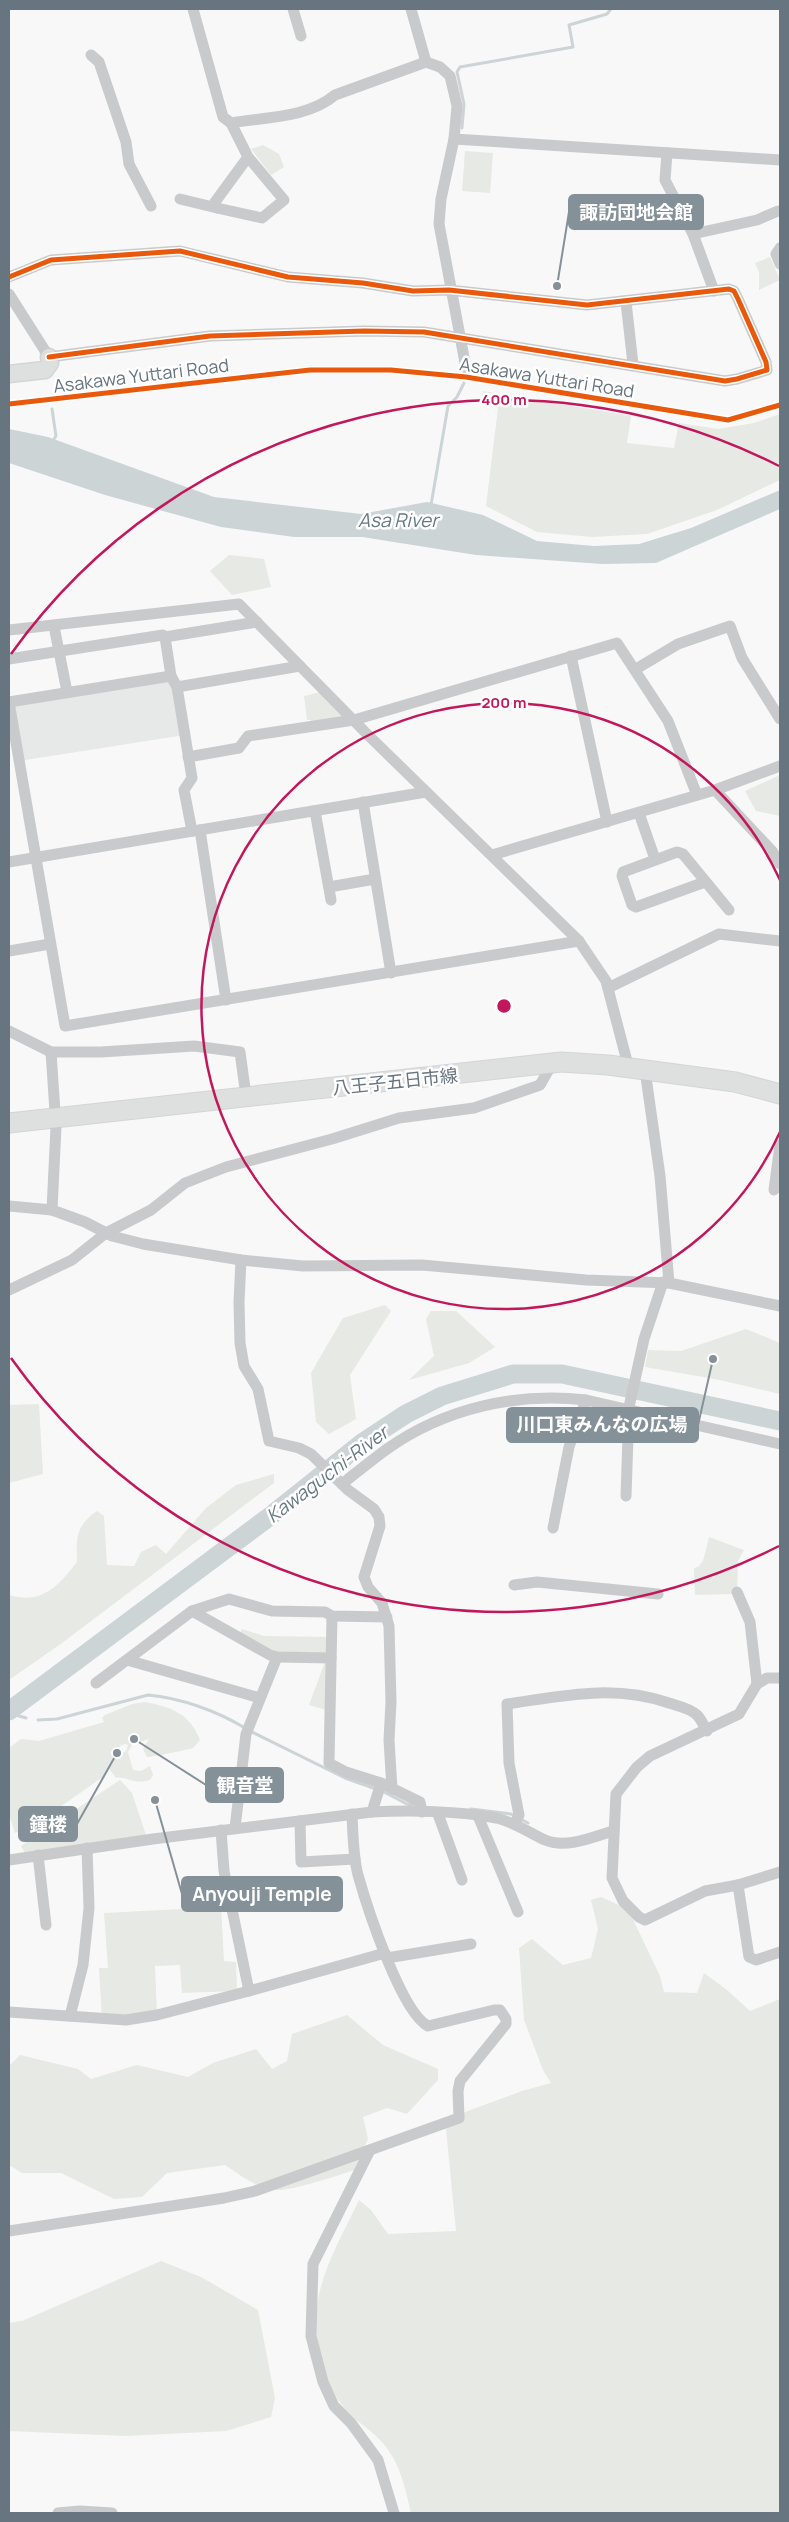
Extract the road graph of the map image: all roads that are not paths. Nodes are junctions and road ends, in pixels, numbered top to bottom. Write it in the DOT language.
graph roads {
  1 [pos="194,9"];
  2 [pos="293,9"];
  3 [pos="411,9"];
  4 [pos="301,36"];
  5 [pos="91,55"];
  6 [pos="426,62"];
  7 [pos="231,123"];
  8 [pos="454,139"];
  9 [pos="667,153"];
  10 [pos="248,156"];
  11 [pos="780,160"];
  12 [pos="180,199"];
  13 [pos="151,206"];
  14 [pos="217,208"];
  15 [pos="778,211"];
  16 [pos="693,234"];
  17 [pos="780,248"];
  18 [pos="780,264"];
  19 [pos="9,277"];
  20 [pos="449,290"];
  21 [pos="714,291"];
  22 [pos="9,294"];
  23 [pos="626,302"];
  24 [pos="460,336"];
  25 [pos="49,357"];
  26 [pos="633,364"];
  27 [pos="466,368"];
  28 [pos="9,374"];
  29 [pos="257,622"];
  30 [pos="54,626"];
  31 [pos="9,630"];
  32 [pos="165,637"];
  33 [pos="59,651"];
  34 [pos="571,656"];
  35 [pos="9,659"];
  36 [pos="300,666"];
  37 [pos="636,670"];
  38 [pos="171,676"];
  39 [pos="177,687"];
  40 [pos="67,692"];
  41 [pos="9,702"];
  42 [pos="780,719"];
  43 [pos="354,720"];
  44 [pos="188,756"];
  45 [pos="780,766"];
  46 [pos="715,790"];
  47 [pos="426,792"];
  48 [pos="697,795"];
  49 [pos="363,802"];
  50 [pos="315,810"];
  51 [pos="639,813"];
  52 [pos="607,822"];
  53 [pos="196,830"];
  54 [pos="492,855"];
  55 [pos="35,857"];
  56 [pos="655,859"];
  57 [pos="9,862"];
  58 [pos="780,864"];
  59 [pos="376,879"];
  60 [pos="705,882"];
  61 [pos="329,886"];
  62 [pos="331,900"];
  63 [pos="729,910"];
  64 [pos="579,941"];
  65 [pos="780,941"];
  66 [pos="50,944"];
  67 [pos="9,951"];
  68 [pos="391,973"];
  69 [pos="608,988"];
  70 [pos="226,1000"];
  71 [pos="9,1031"];
  72 [pos="51,1052"];
  73 [pos="548,1062"];
  74 [pos="637,1069"];
  75 [pos="780,1094"];
  76 [pos="246,1096"];
  77 [pos="55,1118"];
  78 [pos="9,1122"];
  79 [pos="780,1145"];
  80 [pos="774,1190"];
  81 [pos="9,1206"];
  82 [pos="52,1210"];
  83 [pos="106,1233"];
  84 [pos="241,1260"];
  85 [pos="666,1283"];
  86 [pos="9,1290"];
  87 [pos="780,1306"];
  88 [pos="586,1400"];
  89 [pos="629,1408"];
  90 [pos="780,1444"];
  91 [pos="341,1482"];
  92 [pos="626,1496"];
  93 [pos="553,1528"];
  94 [pos="514,1585"];
  95 [pos="737,1592"];
  96 [pos="658,1594"];
  97 [pos="192,1611"];
  98 [pos="332,1616"];
  99 [pos="387,1617"];
  100 [pos="278,1657"];
  101 [pos="331,1658"];
  102 [pos="127,1660"];
  103 [pos="780,1678"];
  104 [pos="96,1683"];
  105 [pos="757,1684"];
  106 [pos="260,1698"];
  107 [pos="707,1731"];
  108 [pos="379,1788"];
  109 [pos="392,1788"];
  110 [pos="372,1812"];
  111 [pos="422,1812"];
  112 [pos="352,1814"];
  113 [pos="438,1814"];
  114 [pos="478,1816"];
  115 [pos="516,1820"];
  116 [pos="300,1821"];
  117 [pos="235,1828"];
  118 [pos="221,1830"];
  119 [pos="613,1832"];
  120 [pos="87,1848"];
  121 [pos="38,1855"];
  122 [pos="355,1859"];
  123 [pos="9,1860"];
  124 [pos="780,1872"];
  125 [pos="462,1880"];
  126 [pos="738,1885"];
  127 [pos="518,1912"];
  128 [pos="46,1925"];
  129 [pos="471,1944"];
  130 [pos="780,1952"];
  131 [pos="386,1956"];
  132 [pos="249,1991"];
  133 [pos="9,2012"];
  134 [pos="70,2016"];
  135 [pos="370,2150"];
  136 [pos="9,2231"];
  137 [pos="58,2513"];
  138 [pos="112,2513"];
  139 [pos="394,2513"];
  1 -- 7 [label="street"];
  2 -- 4 [label="street"];
  3 -- 6 [label="street"];
  5 -- 13 [label="street"];
  6 -- 7 [label="street"];
  6 -- 8 [label="street"];
  7 -- 10 [label="street"];
  8 -- 9 [label="street"];
  8 -- 20 [label="street"];
  9 -- 11 [label="street"];
  9 -- 16 [label="street"];
  10 -- 14 [label="street"];
  10 -- 14 [label="street"];
  12 -- 14 [label="street"];
  15 -- 16 [label="street"];
  16 -- 21 [label="street"];
  17 -- 18 [label="street"];
  19 -- 20 [label="street"];
  20 -- 23 [label="street"];
  20 -- 24 [label="street"];
  21 -- 23 [label="street"];
  21 -- 26 [label="street"];
  22 -- 25 [label="street"];
  23 -- 26 [label="street"];
  24 -- 25 [label="street"];
  24 -- 26 [label="street"];
  24 -- 27 [label="street"];
  25 -- 28 [label="street"];
  29 -- 30 [label="street"];
  29 -- 32 [label="street"];
  29 -- 36 [label="street"];
  30 -- 31 [label="street"];
  30 -- 33 [label="street"];
  32 -- 33 [label="street"];
  32 -- 38 [label="street"];
  33 -- 35 [label="street"];
  33 -- 40 [label="street"];
  34 -- 37 [label="street"];
  34 -- 43 [label="street"];
  34 -- 52 [label="street"];
  36 -- 39 [label="street"];
  36 -- 43 [label="street"];
  37 -- 42 [label="street"];
  37 -- 48 [label="street"];
  38 -- 39 [label="street"];
  38 -- 40 [label="street"];
  39 -- 44 [label="street"];
  40 -- 41 [label="street"];
  41 -- 55 [label="street"];
  43 -- 44 [label="street"];
  43 -- 47 [label="street"];
  44 -- 53 [label="street"];
  45 -- 46 [label="street"];
  46 -- 48 [label="street"];
  46 -- 58 [label="street"];
  47 -- 49 [label="street"];
  47 -- 54 [label="street"];
  48 -- 51 [label="street"];
  49 -- 50 [label="street"];
  49 -- 59 [label="street"];
  50 -- 53 [label="street"];
  50 -- 61 [label="street"];
  51 -- 52 [label="street"];
  51 -- 56 [label="street"];
  52 -- 54 [label="street"];
  53 -- 55 [label="street"];
  53 -- 70 [label="street"];
  54 -- 64 [label="street"];
  55 -- 57 [label="street"];
  55 -- 66 [label="street"];
  56 -- 60 [label="street"];
  56 -- 60 [label="street"];
  59 -- 61 [label="street"];
  59 -- 68 [label="street"];
  60 -- 63 [label="street"];
  61 -- 62 [label="street"];
  64 -- 68 [label="street"];
  64 -- 69 [label="street"];
  65 -- 69 [label="street"];
  66 -- 67 [label="street"];
  66 -- 70 [label="street"];
  68 -- 70 [label="street"];
  69 -- 74 [label="street"];
  71 -- 72 [label="street"];
  72 -- 76 [label="street"];
  72 -- 77 [label="street"];
  73 -- 74 [label="main road, 八王子五日市線"];
  73 -- 76 [label="main road, 八王子五日市線"];
  73 -- 83 [label="street"];
  74 -- 75 [label="main road, 八王子五日市線"];
  74 -- 85 [label="street"];
  76 -- 77 [label="main road, 八王子五日市線"];
  77 -- 78 [label="main road, 八王子五日市線"];
  77 -- 82 [label="street"];
  79 -- 80 [label="street"];
  81 -- 82 [label="street"];
  82 -- 83 [label="street"];
  83 -- 84 [label="street"];
  83 -- 86 [label="street"];
  84 -- 85 [label="street"];
  84 -- 91 [label="street"];
  85 -- 87 [label="street"];
  85 -- 89 [label="street"];
  88 -- 89 [label="street"];
  88 -- 91 [label="street"];
  88 -- 93 [label="street"];
  89 -- 90 [label="street"];
  89 -- 92 [label="street"];
  91 -- 99 [label="street"];
  94 -- 96 [label="street"];
  95 -- 105 [label="street"];
  97 -- 98 [label="street"];
  97 -- 100 [label="street"];
  97 -- 102 [label="street"];
  98 -- 99 [label="street"];
  98 -- 101 [label="street"];
  99 -- 109 [label="street"];
  100 -- 101 [label="street"];
  100 -- 106 [label="street"];
  101 -- 108 [label="street"];
  102 -- 104 [label="street"];
  102 -- 106 [label="street"];
  103 -- 105 [label="street"];
  105 -- 107 [label="street"];
  106 -- 117 [label="street"];
  107 -- 115 [label="street"];
  107 -- 119 [label="street"];
  108 -- 109 [label="street"];
  108 -- 110 [label="street"];
  109 -- 111 [label="street"];
  110 -- 111 [label="street"];
  110 -- 112 [label="street"];
  111 -- 113 [label="street"];
  112 -- 116 [label="street"];
  112 -- 122 [label="street"];
  113 -- 114 [label="street"];
  113 -- 125 [label="street"];
  114 -- 115 [label="street"];
  114 -- 127 [label="street"];
  115 -- 119 [label="street"];
  116 -- 117 [label="street"];
  116 -- 122 [label="street"];
  117 -- 118 [label="street"];
  118 -- 120 [label="street"];
  118 -- 132 [label="street"];
  119 -- 126 [label="street"];
  120 -- 121 [label="street"];
  120 -- 134 [label="street"];
  121 -- 123 [label="street"];
  121 -- 128 [label="street"];
  122 -- 131 [label="street"];
  124 -- 126 [label="street"];
  126 -- 130 [label="street"];
  129 -- 131 [label="street"];
  131 -- 132 [label="street"];
  131 -- 135 [label="street"];
  132 -- 134 [label="street"];
  133 -- 134 [label="street"];
  135 -- 136 [label="street"];
  135 -- 139 [label="street"];
  137 -- 138 [label="street"];
}
